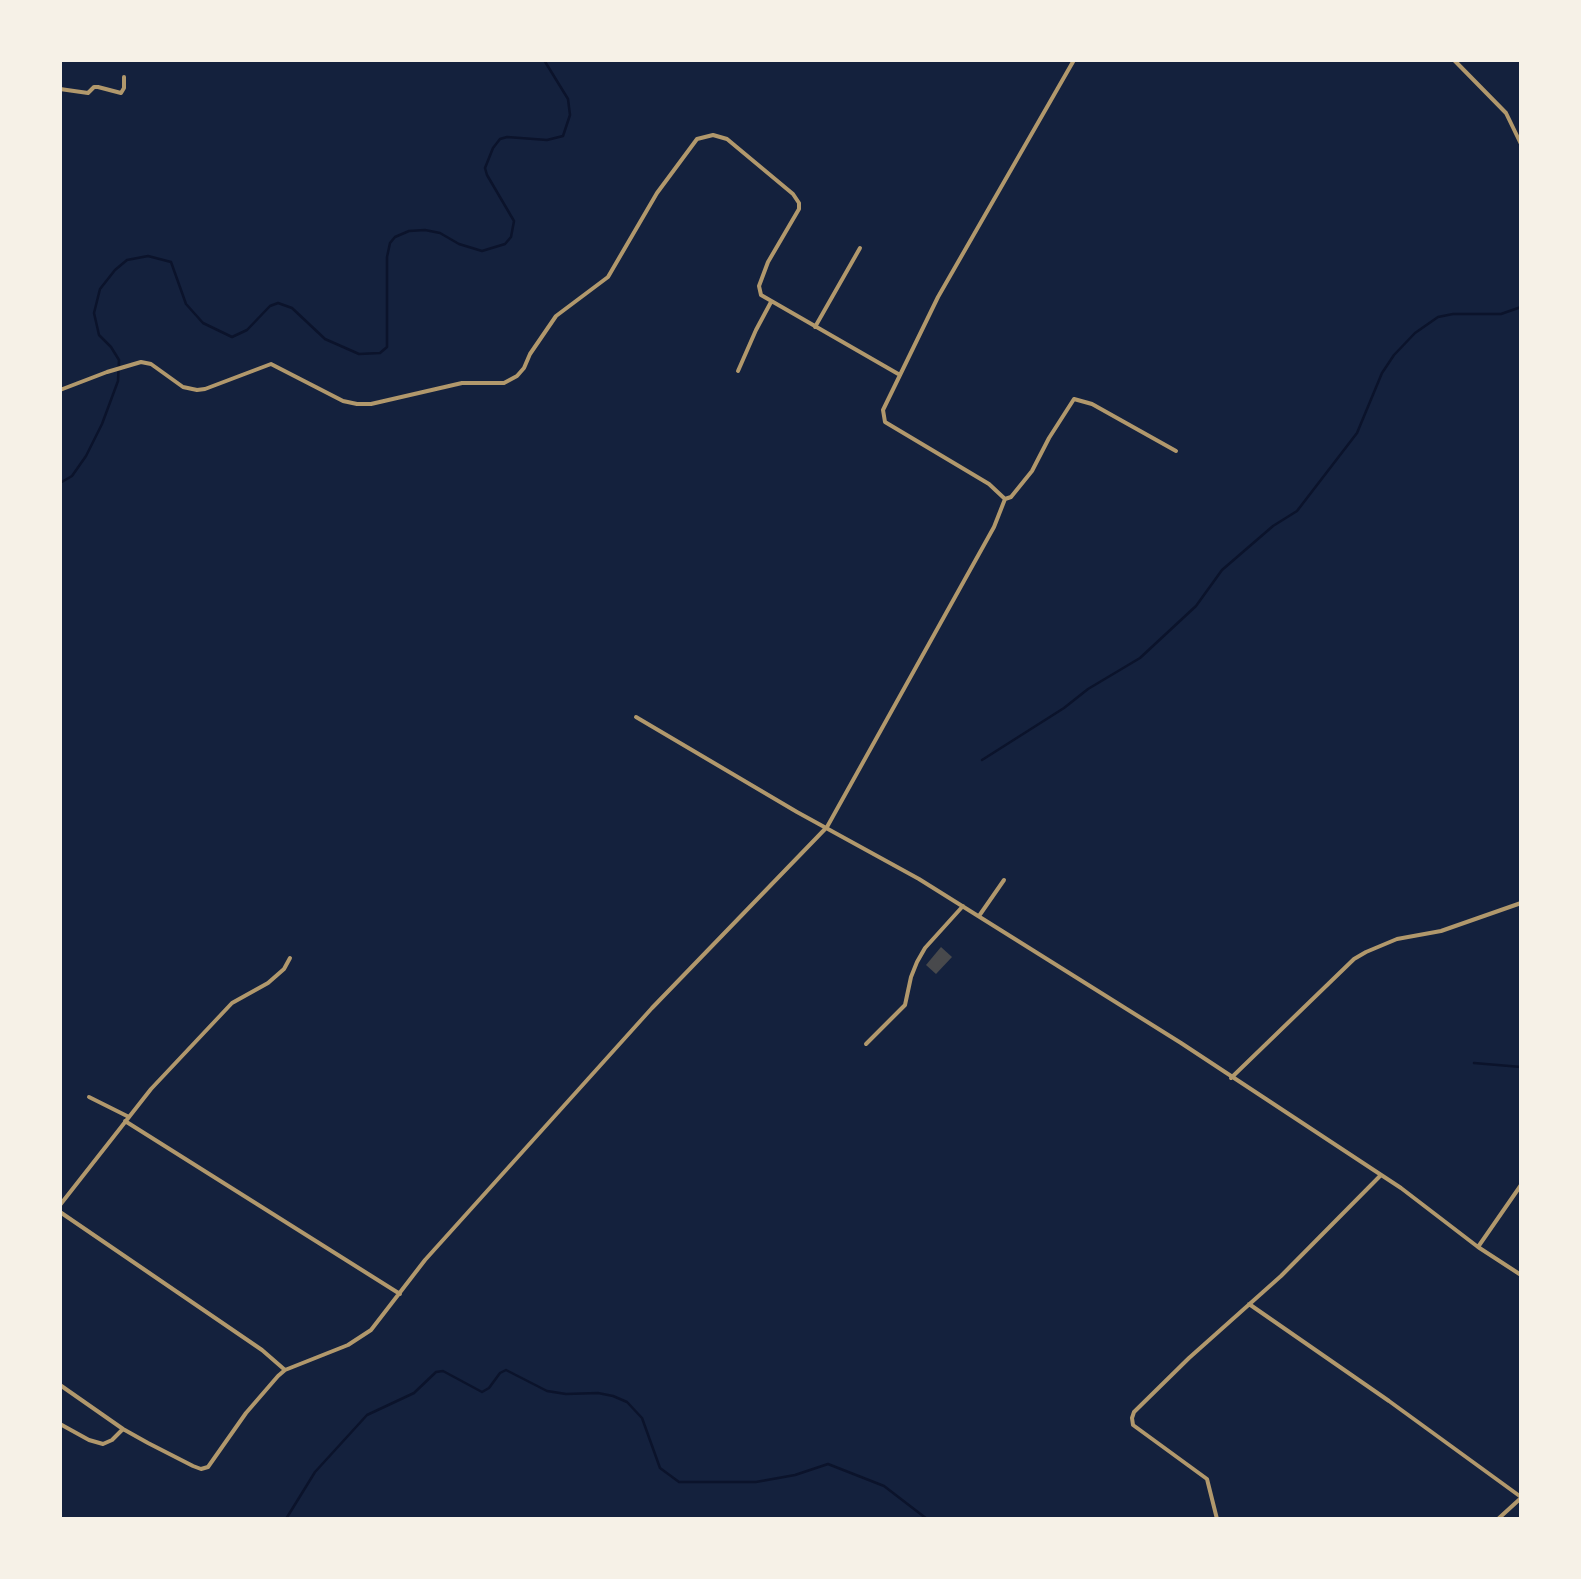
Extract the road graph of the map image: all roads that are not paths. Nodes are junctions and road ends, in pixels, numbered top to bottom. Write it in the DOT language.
graph roads {
  1 [pos="1074,60"];
  2 [pos="1454,60"];
  3 [pos="124,78"];
  4 [pos="60,89"];
  5 [pos="1518,131"];
  6 [pos="1521,144"];
  7 [pos="860,248"];
  8 [pos="771,302"];
  9 [pos="814,326"];
  10 [pos="738,370"];
  11 [pos="900,375"];
  12 [pos="60,390"];
  13 [pos="1176,451"];
  14 [pos="1005,499"];
  15 [pos="636,717"];
  16 [pos="827,826"];
  17 [pos="1004,880"];
  18 [pos="1521,904"];
  19 [pos="963,906"];
  20 [pos="979,916"];
  21 [pos="290,958"];
  22 [pos="866,1044"];
  23 [pos="1231,1078"];
  24 [pos="89,1097"];
  25 [pos="127,1119"];
  26 [pos="1381,1175"];
  27 [pos="1521,1185"];
  28 [pos="60,1208"];
  29 [pos="1478,1246"];
  30 [pos="1521,1276"];
  31 [pos="400,1294"];
  32 [pos="1249,1304"];
  33 [pos="285,1370"];
  34 [pos="60,1385"];
  35 [pos="60,1424"];
  36 [pos="123,1429"];
  37 [pos="1521,1498"];
  38 [pos="1217,1519"];
  39 [pos="1498,1519"];
  1 -- 11 [label="street"];
  2 -- 5 [label="street"];
  3 -- 4 [label="street"];
  5 -- 6 [label="street"];
  7 -- 9 [label="street"];
  8 -- 9 [label="street"];
  8 -- 10 [label="street"];
  8 -- 12 [label="street"];
  9 -- 11 [label="street"];
  11 -- 14 [label="street"];
  13 -- 14 [label="street"];
  14 -- 16 [label="street"];
  15 -- 16 [label="street"];
  16 -- 19 [label="street"];
  16 -- 31 [label="street"];
  17 -- 20 [label="street"];
  18 -- 23 [label="street"];
  19 -- 20 [label="street"];
  19 -- 22 [label="street"];
  20 -- 23 [label="street"];
  21 -- 25 [label="street"];
  23 -- 26 [label="street"];
  24 -- 25 [label="street"];
  25 -- 28 [label="street"];
  25 -- 31 [label="street"];
  26 -- 29 [label="street"];
  26 -- 32 [label="street"];
  27 -- 29 [label="street"];
  28 -- 33 [label="street"];
  29 -- 30 [label="street"];
  31 -- 33 [label="street"];
  32 -- 37 [label="street"];
  32 -- 38 [label="street"];
  33 -- 36 [label="street"];
  34 -- 36 [label="street"];
  35 -- 36 [label="street"];
  37 -- 39 [label="street"];
}
